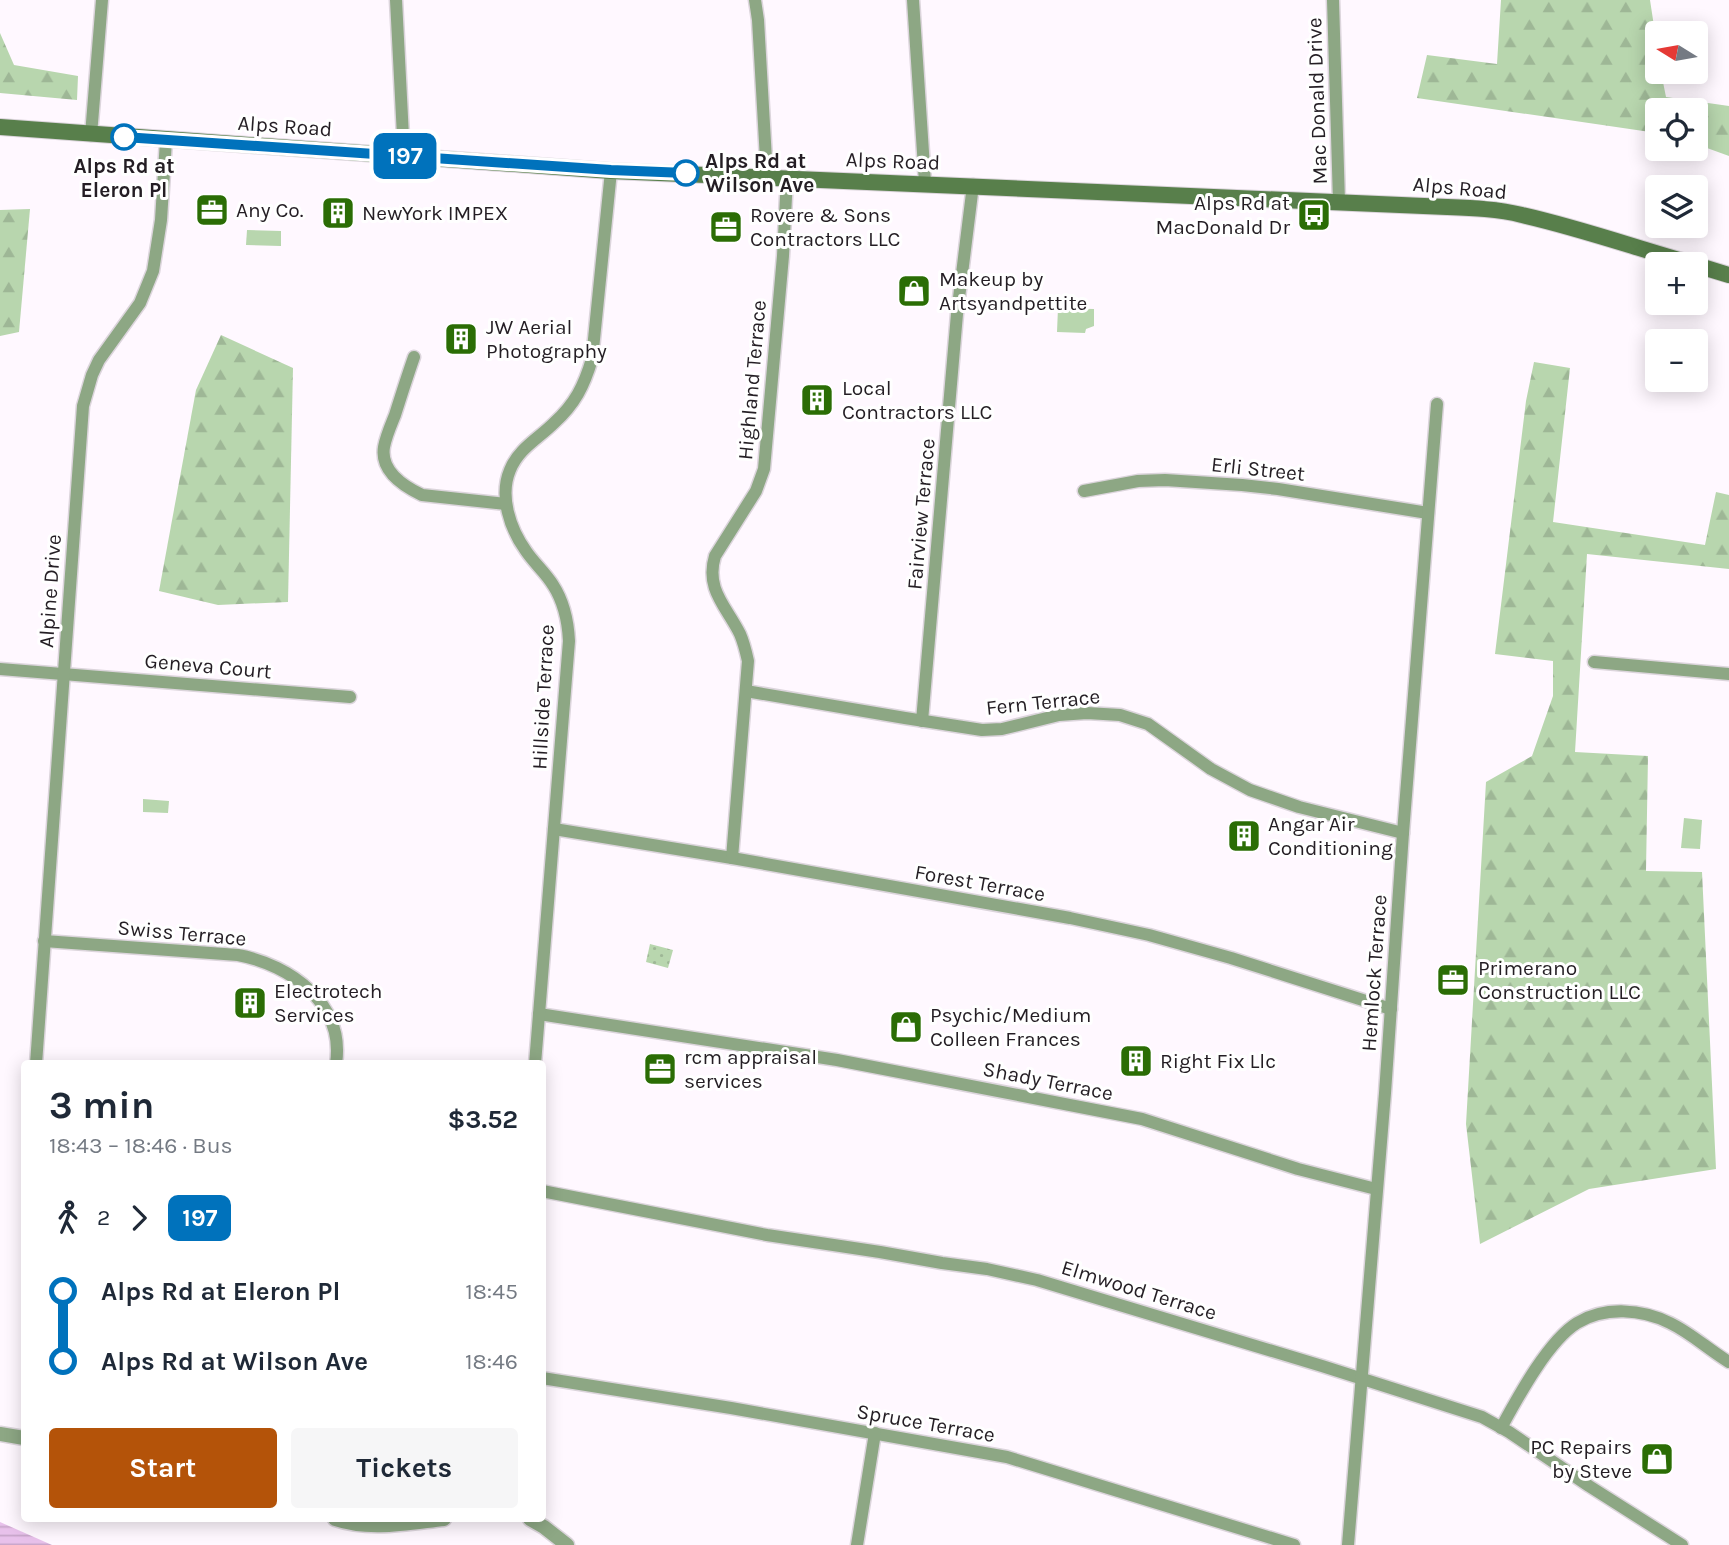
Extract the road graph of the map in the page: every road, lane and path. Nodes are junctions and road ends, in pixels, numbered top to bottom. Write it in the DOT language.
graph roads {
  1 [pos="102,0"];
  2 [pos="396,0"];
  3 [pos="755,0"];
  4 [pos="913,0"];
  5 [pos="1333,0"];
  6 [pos="0,128"];
  7 [pos="92,135"];
  8 [pos="166,139"];
  9 [pos="404,156"];
  10 [pos="611,170"];
  11 [pos="767,177"];
  12 [pos="787,177"];
  13 [pos="925,183"];
  14 [pos="973,185"];
  15 [pos="1339,202"];
  16 [pos="1649,252"];
  17 [pos="1708,269"];
  18 [pos="1729,275"];
  19 [pos="414,358"];
  20 [pos="1437,404"];
  21 [pos="1084,491"];
  22 [pos="506,504"];
  23 [pos="1427,513"];
  24 [pos="1594,662"];
  25 [pos="0,669"];
  26 [pos="63,674"];
  27 [pos="1729,674"];
  28 [pos="746,691"];
  29 [pos="350,697"];
  30 [pos="922,721"];
  31 [pos="554,830"];
  32 [pos="1403,833"];
  33 [pos="732,858"];
  34 [pos="44,941"];
  35 [pos="1391,1009"];
  36 [pos="539,1014"];
  37 [pos="36,1060"];
  38 [pos="336,1060"];
  39 [pos="535,1060"];
  40 [pos="1376,1189"];
  41 [pos="546,1192"];
  42 [pos="1729,1362"];
  43 [pos="1362,1378"];
  44 [pos="546,1379"];
  45 [pos="1501,1428"];
  46 [pos="875,1433"];
  47 [pos="0,1434"];
  48 [pos="21,1438"];
  49 [pos="349,1522"];
  50 [pos="411,1522"];
  51 [pos="535,1522"];
  52 [pos="567,1545"];
  53 [pos="857,1545"];
  54 [pos="1294,1545"];
  55 [pos="1348,1545"];
  56 [pos="1682,1545"];
  1 -- 7 [label="street"];
  2 -- 9 [label="street"];
  3 -- 11 [label="street"];
  4 -- 13 [label="street"];
  5 -- 15 [label="street, Mac Donald Drive"];
  6 -- 7 [label="main road, Alps Road"];
  7 -- 8 [label="main road, Alps Road"];
  8 -- 9 [label="main road, Alps Road"];
  8 -- 26 [label="street, Alpine Drive"];
  9 -- 10 [label="main road, Alps Road"];
  10 -- 11 [label="main road, Alps Road"];
  10 -- 22 [label="street, Hillside Terrace"];
  11 -- 12 [label="main road, Alps Road"];
  12 -- 13 [label="main road, Alps Road"];
  12 -- 28 [label="street, Highland Terrace"];
  13 -- 14 [label="main road, Alps Road"];
  14 -- 15 [label="main road, Alps Road"];
  14 -- 30 [label="street, Fairview Terrace"];
  15 -- 16 [label="main road, Alps Road"];
  17 -- 18 [label="main road, Alps Road"];
  19 -- 22 [label="street"];
  20 -- 23 [label="street, Hemlock Terrace"];
  21 -- 23 [label="street, Erli Street"];
  22 -- 31 [label="street, Hillside Terrace"];
  23 -- 32 [label="street, Hemlock Terrace"];
  24 -- 27 [label="street"];
  25 -- 26 [label="street, Geneva Court"];
  26 -- 29 [label="street, Geneva Court"];
  26 -- 34 [label="street, Alpine Drive"];
  28 -- 30 [label="street, Fern Terrace"];
  28 -- 33 [label="street, Highland Terrace"];
  30 -- 32 [label="street, Fern Terrace"];
  31 -- 33 [label="street, Forest Terrace"];
  31 -- 36 [label="street, Hillside Terrace"];
  32 -- 35 [label="street, Hemlock Terrace"];
  33 -- 35 [label="street, Forest Terrace"];
  34 -- 37 [label="street, Alpine Drive"];
  34 -- 38 [label="street, Swiss Terrace"];
  35 -- 40 [label="street, Hemlock Terrace"];
  36 -- 39 [label="street, Hillside Terrace"];
  36 -- 40 [label="street, Shady Terrace"];
  40 -- 43 [label="street, Hemlock Terrace"];
  41 -- 43 [label="street, Elmwood Terrace"];
  42 -- 45 [label="street"];
  43 -- 45 [label="street, Elmwood Terrace"];
  43 -- 55 [label="street, Hemlock Terrace"];
  44 -- 46 [label="street, Spruce Terrace"];
  45 -- 56 [label="street, Elmwood Terrace"];
  46 -- 53 [label="street"];
  46 -- 54 [label="street, Spruce Terrace"];
  47 -- 48 [label="street"];
  49 -- 50 [label="street"];
  51 -- 52 [label="street"];
}
